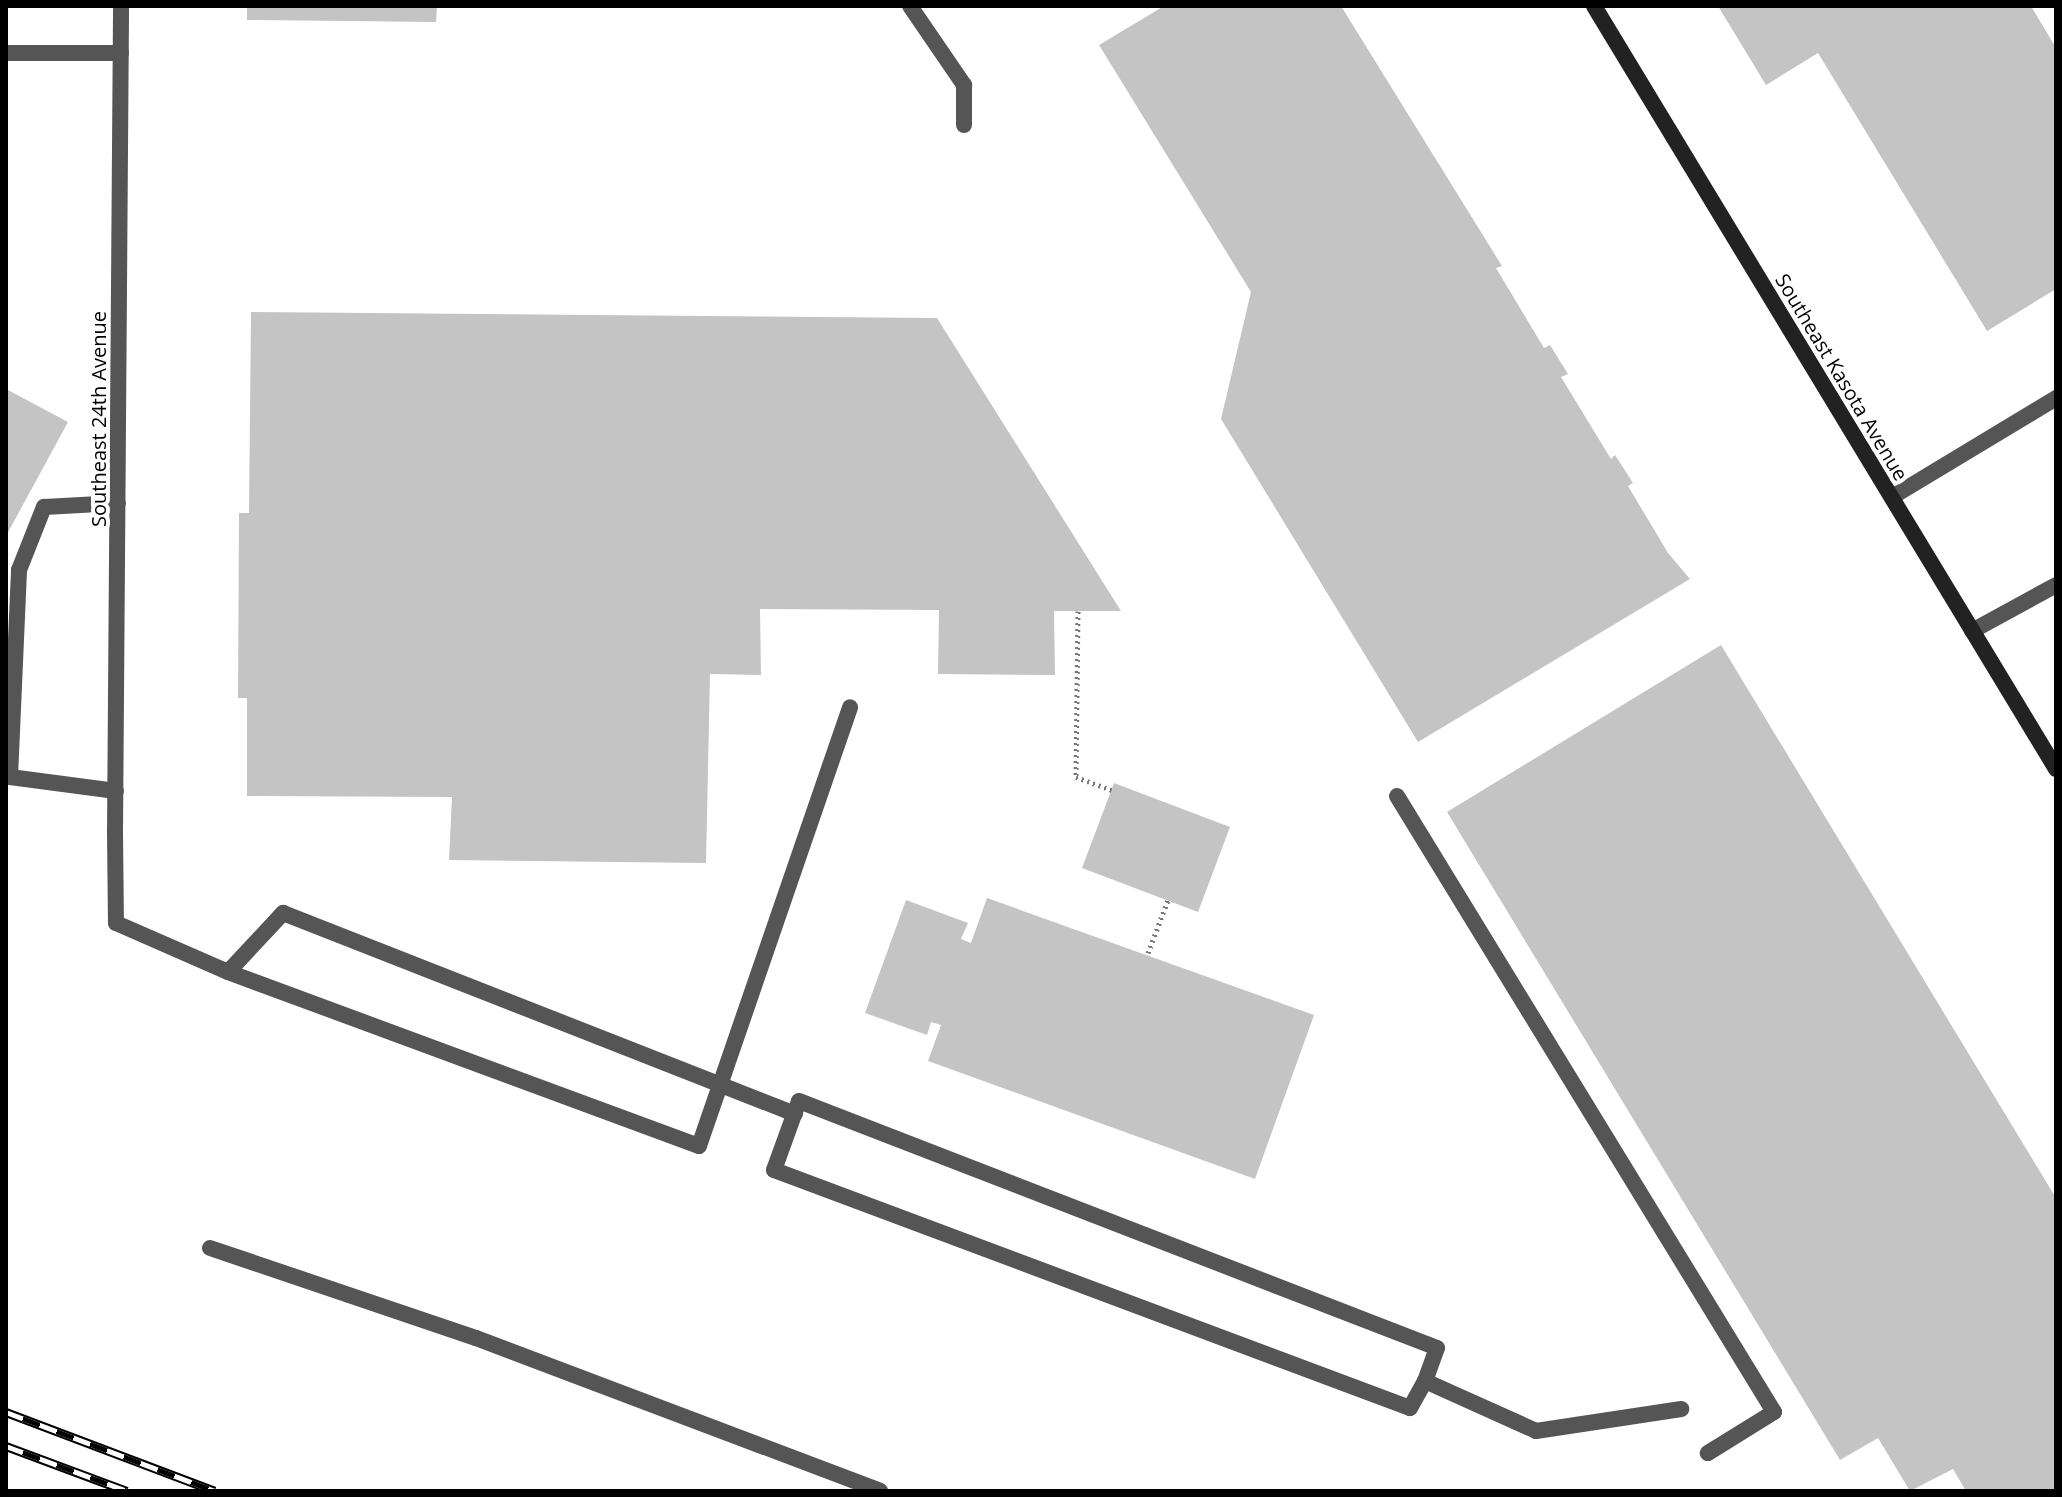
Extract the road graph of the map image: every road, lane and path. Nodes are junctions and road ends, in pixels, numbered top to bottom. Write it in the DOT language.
graph roads {
  1 [pos="121,6"];
  2 [pos="910,6"];
  3 [pos="1594,6"];
  4 [pos="6,53"];
  5 [pos="121,53"];
  6 [pos="964,125"];
  7 [pos="2056,398"];
  8 [pos="1892,497"];
  9 [pos="118,503"];
  10 [pos="2056,585"];
  11 [pos="1078,611"];
  12 [pos="1972,631"];
  13 [pos="850,707"];
  14 [pos="2056,769"];
  15 [pos="1112,790"];
  16 [pos="116,791"];
  17 [pos="1397,796"];
  18 [pos="1168,900"];
  19 [pos="1148,953"];
  20 [pos="228,972"];
  21 [pos="724,1085"];
  22 [pos="795,1114"];
  23 [pos="210,1248"];
  24 [pos="1425,1381"];
  25 [pos="1681,1409"];
  26 [pos="1708,1453"];
  27 [pos="880,1491"];
  1 -- 5 [label="street, Southeast 24th Avenue"];
  2 -- 6 [label="street"];
  3 -- 8 [label="street, Southeast Kasota Avenue"];
  4 -- 5 [label="street"];
  5 -- 9 [label="street, Southeast 24th Avenue"];
  7 -- 8 [label="street"];
  8 -- 12 [label="street, Southeast Kasota Avenue"];
  9 -- 16 [label="street, Southeast 24th Avenue"];
  9 -- 16 [label="street"];
  10 -- 12 [label="street"];
  11 -- 15 [label="path"];
  12 -- 14 [label="street, Southeast Kasota Avenue"];
  13 -- 21 [label="street"];
  16 -- 20 [label="street, Southeast 24th Avenue"];
  17 -- 26 [label="street"];
  18 -- 19 [label="path"];
  20 -- 21 [label="street"];
  20 -- 21 [label="street"];
  21 -- 22 [label="street"];
  22 -- 24 [label="street"];
  22 -- 24 [label="street"];
  23 -- 27 [label="street"];
  24 -- 25 [label="street"];
}
